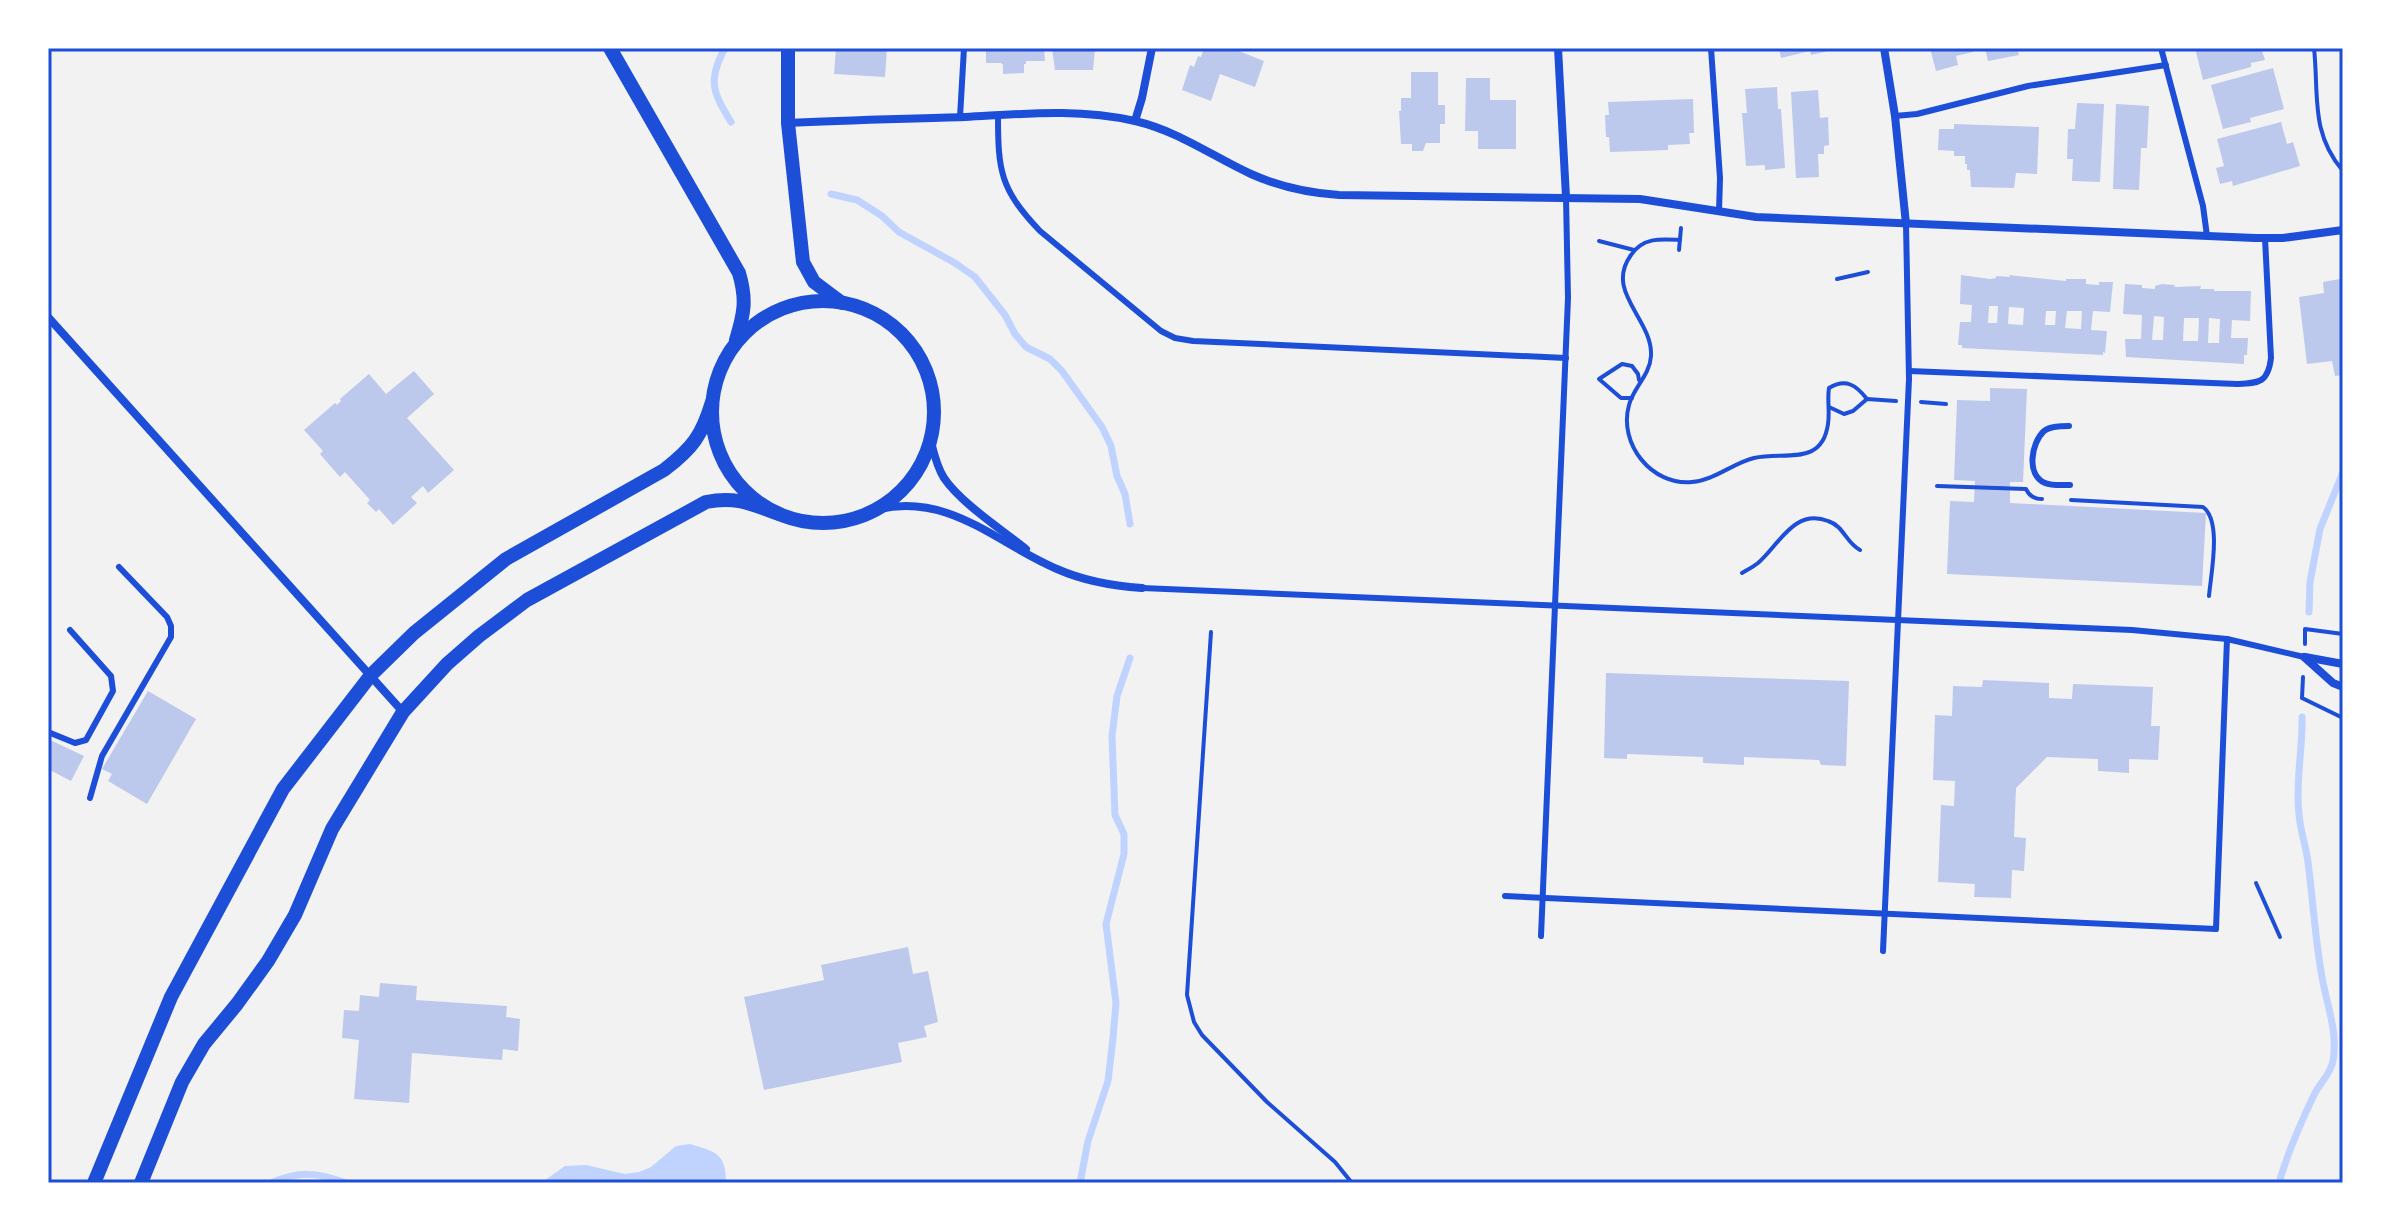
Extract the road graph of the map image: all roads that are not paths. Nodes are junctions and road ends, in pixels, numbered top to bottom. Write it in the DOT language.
graph roads {
  1 [pos="610,48"];
  2 [pos="788,48"];
  3 [pos="964,48"];
  4 [pos="1152,48"];
  5 [pos="1376,48"];
  6 [pos="1538,48"];
  7 [pos="1558,48"];
  8 [pos="1711,48"];
  9 [pos="1884,48"];
  10 [pos="2161,48"];
  11 [pos="2166,65"];
  12 [pos="998,115"];
  13 [pos="1895,116"];
  14 [pos="960,117"];
  15 [pos="1135,121"];
  16 [pos="788,123"];
  17 [pos="1566,197"];
  18 [pos="1719,212"];
  19 [pos="1906,224"];
  20 [pos="2343,230"];
  21 [pos="2207,236"];
  22 [pos="2265,238"];
  23 [pos="842,303"];
  24 [pos="48,317"];
  25 [pos="736,343"];
  26 [pos="1566,358"];
  27 [pos="1909,371"];
  28 [pos="712,402"];
  29 [pos="2069,426"];
  30 [pos="931,442"];
  31 [pos="2070,485"];
  32 [pos="879,509"];
  33 [pos="779,514"];
  34 [pos="1042,562"];
  35 [pos="119,567"];
  36 [pos="1142,588"];
  37 [pos="1556,606"];
  38 [pos="1899,621"];
  39 [pos="70,630"];
  40 [pos="2227,639"];
  41 [pos="2304,657"];
  42 [pos="2343,664"];
  43 [pos="371,675"];
  44 [pos="2343,687"];
  45 [pos="403,712"];
  46 [pos="48,732"];
  47 [pos="90,798"];
  48 [pos="1505,896"];
  49 [pos="1542,897"];
  50 [pos="1885,914"];
  51 [pos="1541,936"];
  52 [pos="1883,951"];
  53 [pos="94,1183"];
  54 [pos="141,1183"];
  1 -- 25 [label="street"];
  2 -- 16 [label="street"];
  3 -- 14 [label="lane"];
  4 -- 15 [label="street"];
  5 -- 6 [label="lane"];
  7 -- 17 [label="street"];
  8 -- 18 [label="lane"];
  9 -- 13 [label="street"];
  10 -- 11 [label="lane"];
  11 -- 13 [label="lane"];
  11 -- 21 [label="lane"];
  12 -- 14 [label="street"];
  12 -- 15 [label="street"];
  12 -- 26 [label="lane"];
  13 -- 19 [label="street"];
  14 -- 16 [label="street"];
  15 -- 17 [label="street"];
  16 -- 23 [label="street"];
  17 -- 18 [label="street"];
  17 -- 26 [label="lane"];
  18 -- 19 [label="street"];
  19 -- 21 [label="street"];
  19 -- 27 [label="lane"];
  20 -- 22 [label="street"];
  21 -- 22 [label="street"];
  22 -- 27 [label="lane"];
  23 -- 25 [label="street"];
  23 -- 30 [label="street"];
  24 -- 43 [label="street"];
  25 -- 28 [label="street"];
  26 -- 37 [label="lane"];
  27 -- 38 [label="lane"];
  28 -- 33 [label="street"];
  28 -- 43 [label="street"];
  29 -- 31 [label="lane"];
  30 -- 32 [label="street"];
  30 -- 34 [label="street"];
  32 -- 33 [label="street"];
  32 -- 34 [label="street"];
  33 -- 45 [label="street"];
  34 -- 36 [label="street"];
  35 -- 47 [label="lane"];
  36 -- 37 [label="lane"];
  37 -- 38 [label="lane"];
  37 -- 49 [label="lane"];
  38 -- 40 [label="lane"];
  38 -- 50 [label="lane"];
  39 -- 46 [label="lane"];
  40 -- 41 [label="lane"];
  40 -- 50 [label="lane"];
  41 -- 42 [label="street"];
  41 -- 44 [label="street"];
  43 -- 45 [label="street"];
  43 -- 53 [label="street"];
  45 -- 54 [label="street"];
  48 -- 49 [label="lane"];
  49 -- 50 [label="lane"];
  49 -- 51 [label="lane"];
  50 -- 52 [label="lane"];
}
